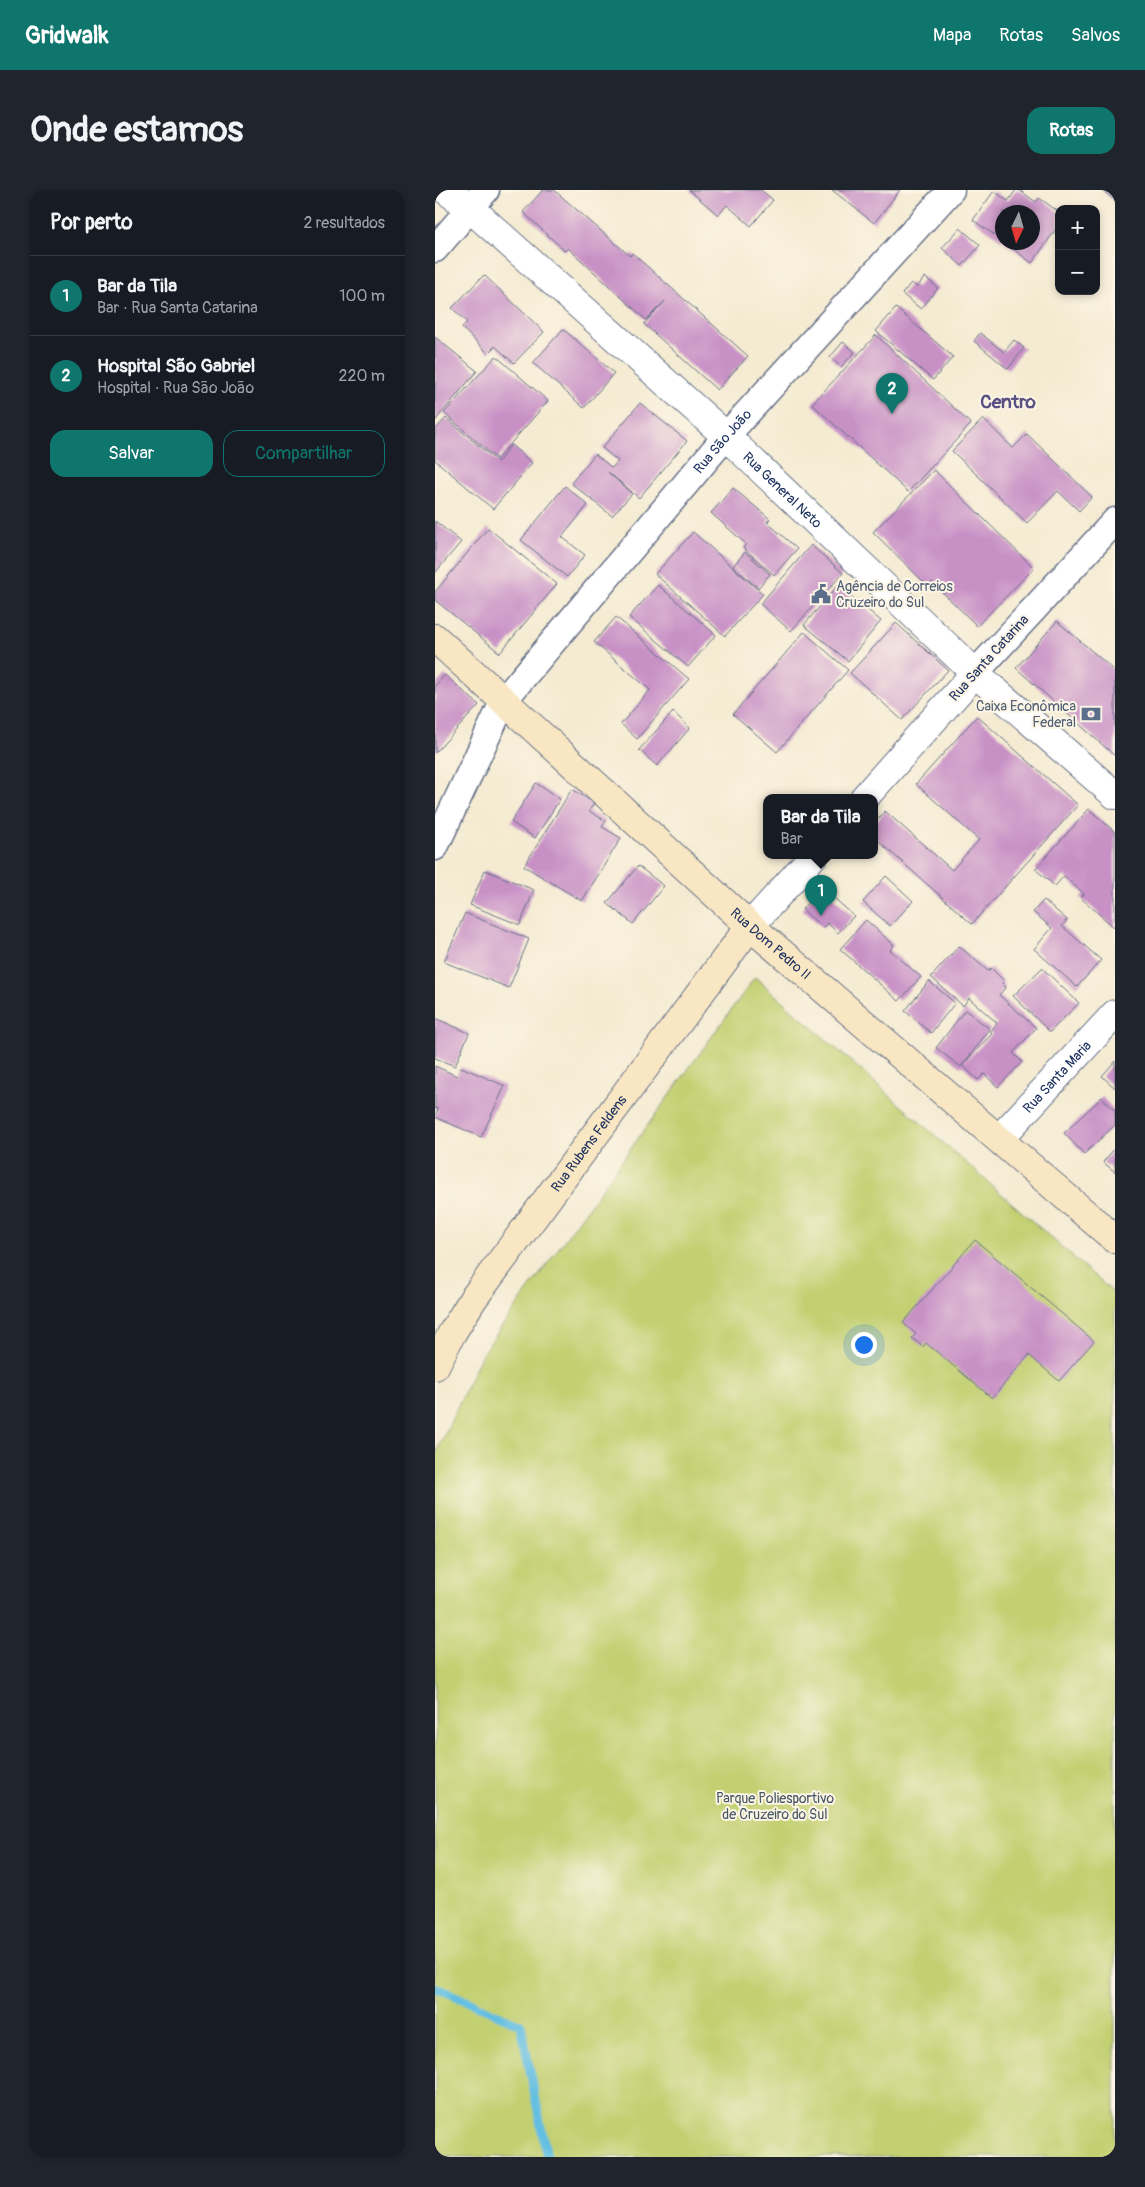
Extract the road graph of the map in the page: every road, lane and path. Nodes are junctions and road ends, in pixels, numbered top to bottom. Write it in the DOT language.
graph roads {
  1 [pos="446,190"];
  2 [pos="951,190"];
  3 [pos="478,199"];
  4 [pos="435,249"];
  5 [pos="726,436"];
  6 [pos="1115,521"];
  7 [pos="435,638"];
  8 [pos="975,673"];
  9 [pos="504,700"];
  10 [pos="868,794"];
  11 [pos="1115,795"];
  12 [pos="435,847"];
  13 [pos="810,859"];
  14 [pos="751,926"];
  15 [pos="1115,1014"];
  16 [pos="999,1139"];
  17 [pos="1115,1239"];
  18 [pos="435,1366"];
  1 -- 3 [label="street, Rua General Neto"];
  2 -- 5 [label="street, Rua São João"];
  3 -- 4 [label="street"];
  3 -- 5 [label="street, Rua General Neto"];
  5 -- 8 [label="street, Rua General Neto"];
  5 -- 9 [label="street, Rua São João"];
  6 -- 8 [label="street, Rua Santa Catarina"];
  7 -- 9 [label="main road, Rua Dom Pedro II"];
  8 -- 10 [label="street, Rua Santa Catarina"];
  8 -- 11 [label="street, Rua General Neto"];
  9 -- 12 [label="street, Rua São João"];
  9 -- 14 [label="main road, Rua Dom Pedro II"];
  13 -- 14 [label="street"];
  14 -- 16 [label="main road, Rua Dom Pedro II"];
  14 -- 18 [label="main road, Rua Rubens Feldens"];
  15 -- 16 [label="street, Rua Santa Maria"];
  16 -- 17 [label="main road, Rua Dom Pedro II"];
}
